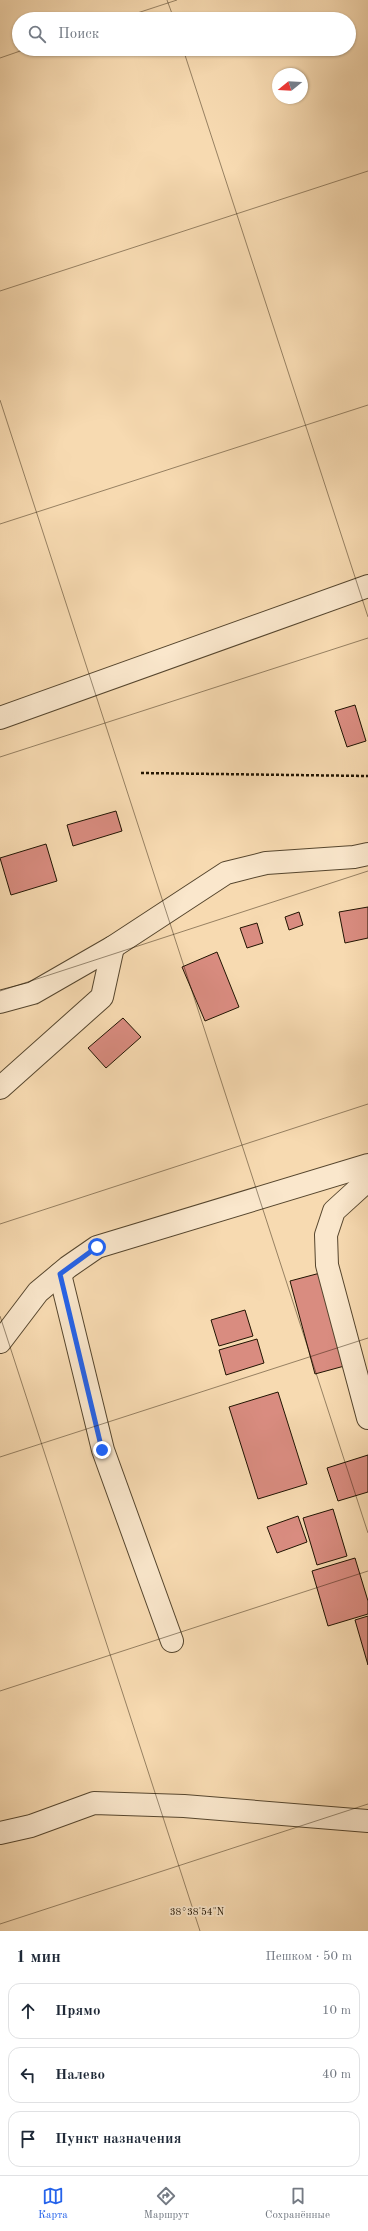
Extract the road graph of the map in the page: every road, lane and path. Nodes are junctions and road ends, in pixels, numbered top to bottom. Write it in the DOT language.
graph roads {
  1 [pos="368,586"];
  2 [pos="0,718"];
  3 [pos="141,773"];
  4 [pos="368,776"];
  5 [pos="368,854"];
  6 [pos="113,947"];
  7 [pos="0,1002"];
  8 [pos="0,1088"];
  9 [pos="368,1165"];
  10 [pos="368,1180"];
  11 [pos="60,1274"];
  12 [pos="0,1342"];
  13 [pos="368,1418"];
  14 [pos="172,1641"];
  15 [pos="368,1821"];
  16 [pos="0,1833"];
  1 -- 2 [label="street"];
  3 -- 4 [label="path"];
  5 -- 6 [label="street"];
  6 -- 7 [label="street"];
  6 -- 8 [label="street"];
  9 -- 11 [label="street"];
  10 -- 13 [label="street"];
  11 -- 12 [label="street"];
  11 -- 14 [label="street"];
  15 -- 16 [label="street"];
}
